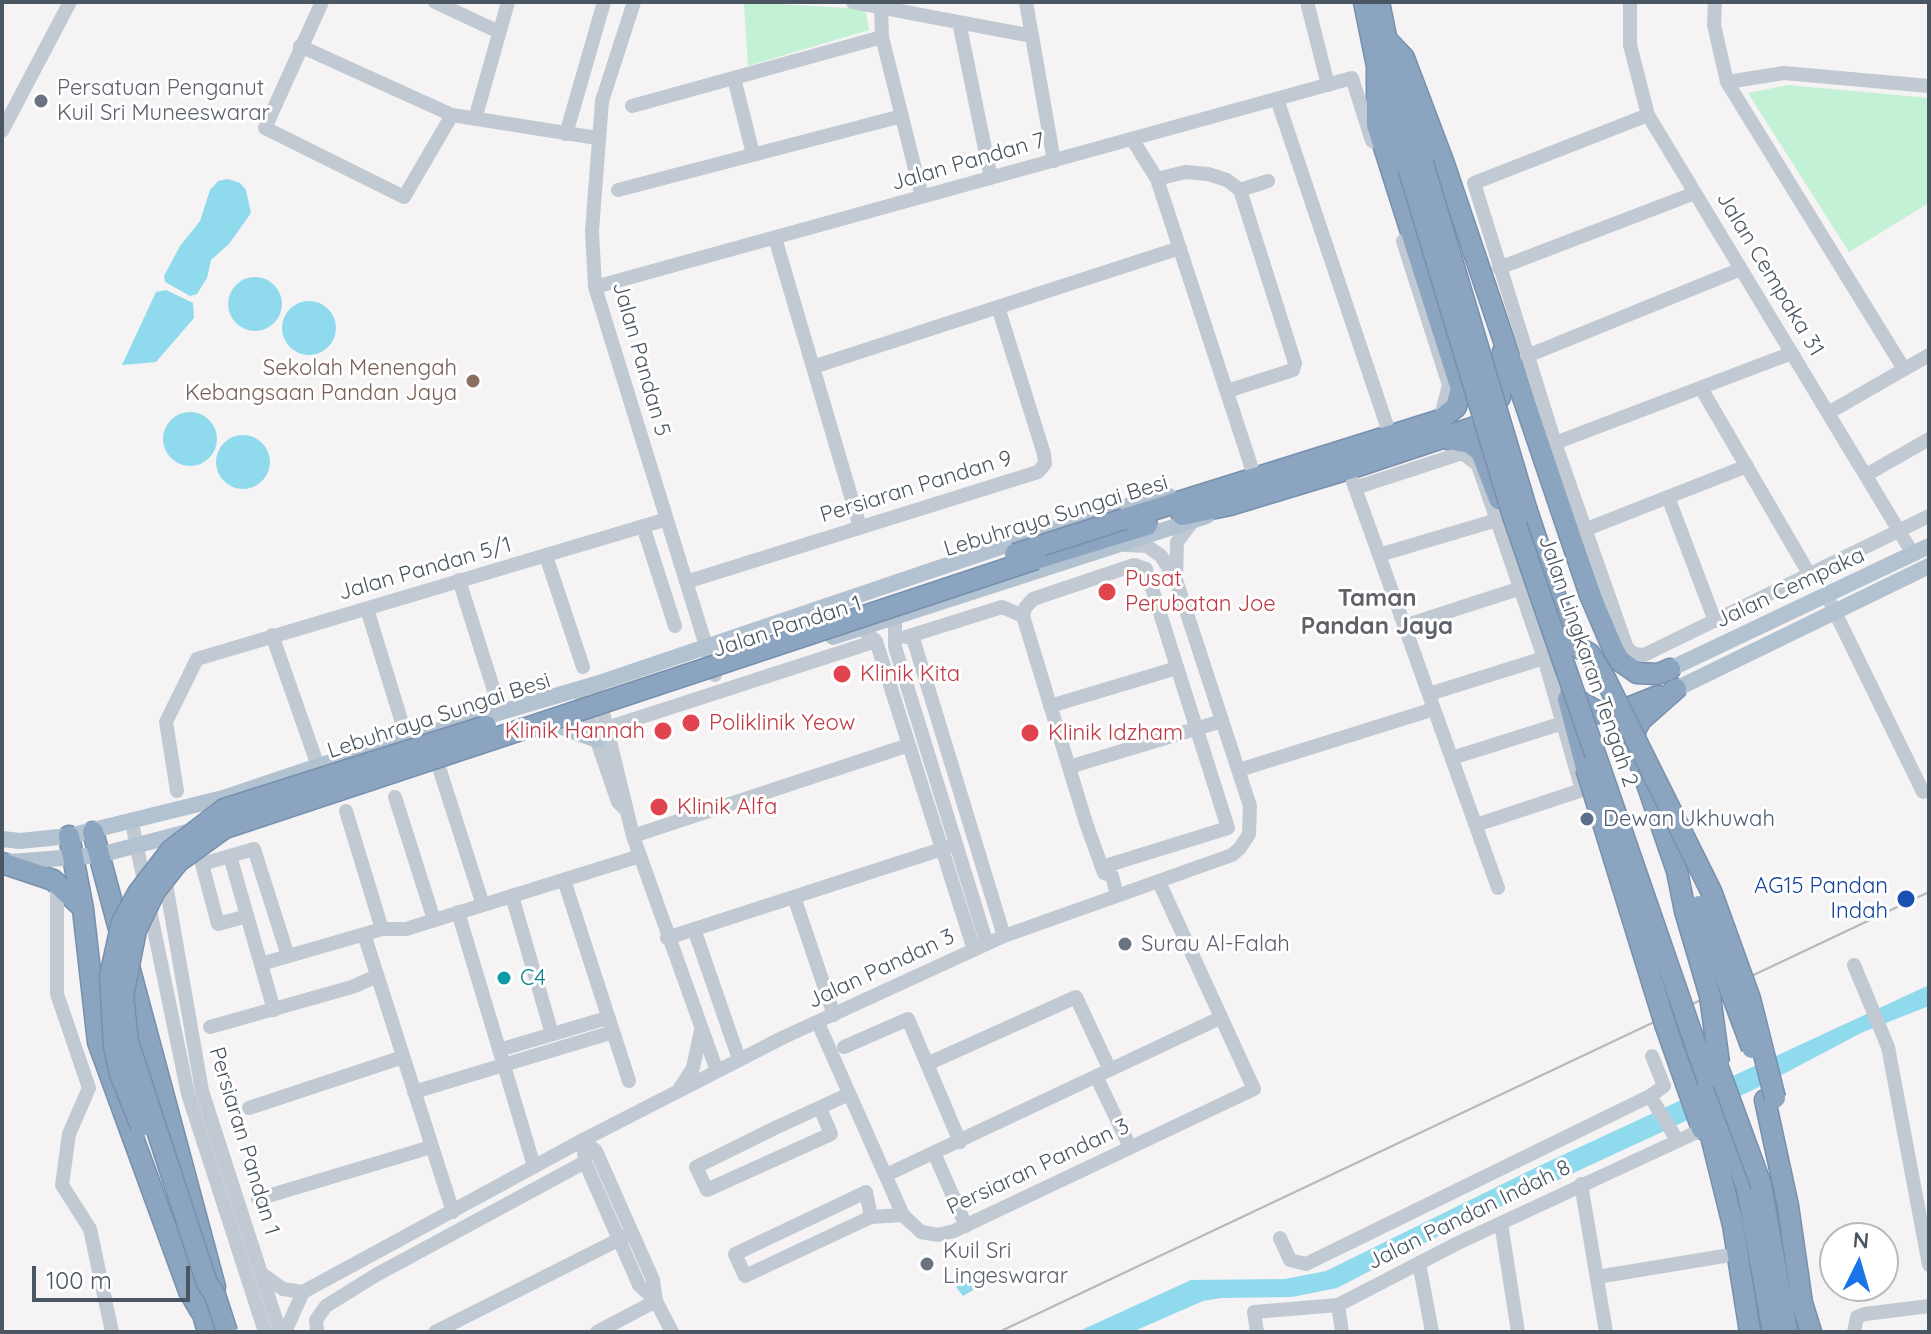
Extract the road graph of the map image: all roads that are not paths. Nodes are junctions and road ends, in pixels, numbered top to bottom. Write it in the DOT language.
graph roads {
  1 [pos="70,2"];
  2 [pos="322,2"];
  3 [pos="435,2"];
  4 [pos="508,2"];
  5 [pos="604,2"];
  6 [pos="634,2"];
  7 [pos="853,2"];
  8 [pos="1026,2"];
  9 [pos="1307,2"];
  10 [pos="1364,2"];
  11 [pos="1379,2"];
  12 [pos="1630,2"];
  13 [pos="1715,2"];
  14 [pos="881,7"];
  15 [pos="959,22"];
  16 [pos="499,32"];
  17 [pos="1032,36"];
  18 [pos="882,37"];
  19 [pos="1386,39"];
  20 [pos="300,46"];
  21 [pos="1377,66"];
  22 [pos="734,78"];
  23 [pos="1727,82"];
  24 [pos="1328,85"];
  25 [pos="1929,86"];
  26 [pos="1277,99"];
  27 [pos="632,106"];
  28 [pos="452,115"];
  29 [pos="1648,115"];
  30 [pos="902,116"];
  31 [pos="475,119"];
  32 [pos="3,129"];
  33 [pos="566,134"];
  34 [pos="597,138"];
  35 [pos="1132,139"];
  36 [pos="753,154"];
  37 [pos="1054,161"];
  38 [pos="1415,165"];
  39 [pos="991,178"];
  40 [pos="1157,179"];
  41 [pos="1268,181"];
  42 [pos="618,190"];
  43 [pos="1240,190"];
  44 [pos="1695,193"];
  45 [pos="922,197"];
  46 [pos="775,238"];
  47 [pos="1180,248"];
  48 [pos="1499,268"];
  49 [pos="1741,269"];
  50 [pos="595,287"];
  51 [pos="998,307"];
  52 [pos="1502,332"];
  53 [pos="1792,353"];
  54 [pos="1929,355"];
  55 [pos="1527,356"];
  56 [pos="813,367"];
  57 [pos="1904,369"];
  58 [pos="1701,388"];
  59 [pos="1227,391"];
  60 [pos="1828,413"];
  61 [pos="1390,435"];
  62 [pos="1450,437"];
  63 [pos="1929,439"];
  64 [pos="1555,443"];
  65 [pos="1747,466"];
  66 [pos="1866,475"];
  67 [pos="1255,478"];
  68 [pos="1352,479"];
  69 [pos="1226,497"];
  70 [pos="1668,497"];
  71 [pos="1929,516"];
  72 [pos="664,520"];
  73 [pos="1497,520"];
  74 [pos="1192,522"];
  75 [pos="643,526"];
  76 [pos="860,527"];
  77 [pos="1584,530"];
  78 [pos="1900,532"];
  79 [pos="1121,545"];
  80 [pos="1929,546"];
  81 [pos="1913,554"];
  82 [pos="1379,555"];
  83 [pos="546,556"];
  84 [pos="1929,566"];
  85 [pos="1811,577"];
  86 [pos="459,580"];
  87 [pos="1176,580"];
  88 [pos="686,582"];
  89 [pos="1521,588"];
  90 [pos="861,593"];
  91 [pos="1827,596"];
  92 [pos="367,609"];
  93 [pos="1835,614"];
  94 [pos="1023,616"];
  95 [pos="895,617"];
  96 [pos="1715,621"];
  97 [pos="675,626"];
  98 [pos="1404,626"];
  99 [pos="870,631"];
  100 [pos="272,635"];
  101 [pos="912,635"];
  102 [pos="893,640"];
  103 [pos="1571,643"];
  104 [pos="707,648"];
  105 [pos="1544,658"];
  106 [pos="583,667"];
  107 [pos="1177,668"];
  108 [pos="715,675"];
  109 [pos="1673,679"];
  110 [pos="588,686"];
  111 [pos="1429,694"];
  112 [pos="1567,694"];
  113 [pos="496,697"];
  114 [pos="1050,706"];
  115 [pos="1434,709"];
  116 [pos="595,713"];
  117 [pos="1222,721"];
  118 [pos="1563,723"];
  119 [pos="403,726"];
  120 [pos="543,726"];
  121 [pos="1196,729"];
  122 [pos="602,734"];
  123 [pos="909,745"];
  124 [pos="436,758"];
  125 [pos="1452,758"];
  126 [pos="318,766"];
  127 [pos="1069,767"];
  128 [pos="1239,770"];
  129 [pos="177,791"];
  130 [pos="1923,792"];
  131 [pos="395,797"];
  132 [pos="346,811"];
  133 [pos="154,817"];
  134 [pos="132,823"];
  135 [pos="214,823"];
  136 [pos="1476,825"];
  137 [pos="93,832"];
  138 [pos="69,836"];
  139 [pos="633,836"];
  140 [pos="2,839"];
  141 [pos="160,841"];
  142 [pos="949,846"];
  143 [pos="137,847"];
  144 [pos="100,855"];
  145 [pos="230,856"];
  146 [pos="640,856"];
  147 [pos="73,859"];
  148 [pos="2,862"];
  149 [pos="1103,870"];
  150 [pos="564,880"];
  151 [pos="57,882"];
  152 [pos="1159,882"];
  153 [pos="1498,888"];
  154 [pos="156,890"];
  155 [pos="512,896"];
  156 [pos="794,897"];
  157 [pos="1111,897"];
  158 [pos="110,900"];
  159 [pos="483,905"];
  160 [pos="1692,908"];
  161 [pos="83,909"];
  162 [pos="458,912"];
  163 [pos="247,916"];
  164 [pos="434,920"];
  165 [pos="382,929"];
  166 [pos="694,929"];
  167 [pos="364,934"];
  168 [pos="1004,936"];
  169 [pos="667,938"];
  170 [pos="981,947"];
  171 [pos="288,956"];
  172 [pos="261,964"];
  173 [pos="1854,965"];
  174 [pos="377,976"];
  175 [pos="139,1005"];
  176 [pos="274,1010"];
  177 [pos="834,1015"];
  178 [pos="607,1018"];
  179 [pos="1220,1018"];
  180 [pos="94,1023"];
  181 [pos="818,1023"];
  182 [pos="210,1027"];
  183 [pos="701,1029"];
  184 [pos="613,1032"];
  185 [pos="552,1034"];
  186 [pos="844,1047"];
  187 [pos="499,1050"];
  188 [pos="1652,1056"];
  189 [pos="403,1057"];
  190 [pos="738,1060"];
  191 [pos="927,1064"];
  192 [pos="504,1066"];
  193 [pos="717,1071"];
  194 [pos="1103,1073"];
  195 [pos="1713,1075"];
  196 [pos="629,1081"];
  197 [pos="414,1092"];
  198 [pos="677,1092"];
  199 [pos="849,1094"];
  200 [pos="1653,1099"];
  201 [pos="1770,1099"];
  202 [pos="249,1108"];
  203 [pos="820,1108"];
  204 [pos="1706,1135"];
  205 [pos="1675,1137"];
  206 [pos="583,1140"];
  207 [pos="960,1142"];
  208 [pos="431,1147"];
  209 [pos="1130,1147"];
  210 [pos="934,1153"];
  211 [pos="585,1162"];
  212 [pos="534,1166"];
  213 [pos="886,1175"];
  214 [pos="1581,1184"];
  215 [pos="258,1199"];
  216 [pos="453,1212"];
  217 [pos="903,1215"];
  218 [pos="871,1217"];
  219 [pos="1501,1223"];
  220 [pos="966,1226"];
  221 [pos="625,1236"];
  222 [pos="1280,1238"];
  223 [pos="1724,1256"];
  224 [pos="368,1257"];
  225 [pos="1419,1263"];
  226 [pos="1929,1265"];
  227 [pos="262,1274"];
  228 [pos="376,1275"];
  229 [pos="1597,1277"];
  230 [pos="303,1292"];
  231 [pos="215,1295"];
  232 [pos="656,1301"];
  233 [pos="1338,1305"];
  234 [pos="1929,1306"];
  235 [pos="200,1310"];
  236 [pos="317,1326"];
  237 [pos="112,1332"];
  238 [pos="208,1332"];
  239 [pos="227,1332"];
  240 [pos="265,1332"];
  241 [pos="282,1332"];
  242 [pos="435,1332"];
  243 [pos="597,1332"];
  244 [pos="672,1332"];
  245 [pos="1257,1332"];
  246 [pos="1342,1332"];
  247 [pos="1432,1332"];
  248 [pos="1518,1332"];
  249 [pos="1606,1332"];
  250 [pos="1750,1332"];
  251 [pos="1773,1332"];
  252 [pos="1787,1332"];
  253 [pos="1811,1332"];
  254 [pos="1854,1332"];
  1 -- 32 [label="street"];
  2 -- 20 [label="street"];
  3 -- 16 [label="street"];
  4 -- 16 [label="street"];
  5 -- 33 [label="street"];
  6 -- 34 [label="street, Jalan Pandan 5"];
  7 -- 14 [label="street"];
  8 -- 17 [label="street"];
  9 -- 24 [label="street"];
  10 -- 21 [label="highway, Jalan Lingkaran Tengah 2"];
  11 -- 19 [label="highway, Jalan Lingkaran Tengah 2"];
  12 -- 29 [label="street, Jalan Cempaka 31"];
  13 -- 23 [label="street"];
  14 -- 15 [label="street"];
  14 -- 18 [label="street"];
  15 -- 17 [label="street"];
  15 -- 39 [label="street"];
  16 -- 31 [label="street"];
  17 -- 37 [label="street"];
  18 -- 22 [label="street"];
  18 -- 30 [label="street"];
  19 -- 38 [label="highway, Jalan Lingkaran Tengah 2"];
  19 -- 52 [label="highway"];
  20 -- 28 [label="street"];
  20 -- 28 [label="street"];
  21 -- 38 [label="highway, Jalan Lingkaran Tengah 2"];
  21 -- 62 [label="highway"];
  22 -- 27 [label="street"];
  22 -- 36 [label="street"];
  23 -- 25 [label="street"];
  23 -- 57 [label="street"];
  24 -- 26 [label="street, Jalan Pandan 7"];
  24 -- 62 [label="street, Jalan Pandan 7"];
  26 -- 35 [label="street, Jalan Pandan 7"];
  26 -- 61 [label="street"];
  28 -- 31 [label="street"];
  29 -- 44 [label="street, Jalan Cempaka 31"];
  29 -- 48 [label="street"];
  30 -- 36 [label="street"];
  30 -- 45 [label="street"];
  31 -- 33 [label="street"];
  33 -- 34 [label="street"];
  34 -- 50 [label="street, Jalan Pandan 5"];
  35 -- 37 [label="street, Jalan Pandan 7"];
  35 -- 40 [label="street"];
  36 -- 42 [label="street"];
  37 -- 39 [label="street, Jalan Pandan 7"];
  38 -- 103 [label="highway, Jalan Lingkaran Tengah 2, bridge"];
  38 -- 195 [label="highway, Jalan Lingkaran Tengah 2, bridge"];
  39 -- 45 [label="street, Jalan Pandan 7"];
  40 -- 43 [label="street"];
  40 -- 47 [label="street"];
  41 -- 43 [label="street"];
  43 -- 59 [label="street"];
  44 -- 48 [label="street"];
  44 -- 49 [label="street, Jalan Cempaka 31"];
  45 -- 46 [label="street, Jalan Pandan 7"];
  46 -- 50 [label="street, Jalan Pandan 7"];
  46 -- 56 [label="street"];
  47 -- 51 [label="street"];
  47 -- 59 [label="street"];
  48 -- 55 [label="street"];
  49 -- 53 [label="street, Jalan Cempaka 31"];
  49 -- 55 [label="street"];
  50 -- 72 [label="street, Jalan Pandan 5"];
  51 -- 56 [label="street"];
  51 -- 76 [label="street, Persiaran Pandan 9"];
  52 -- 62 [label="highway"];
  52 -- 109 [label="highway"];
  53 -- 58 [label="street"];
  53 -- 60 [label="street, Jalan Cempaka 31"];
  54 -- 57 [label="street"];
  55 -- 64 [label="street"];
  56 -- 76 [label="street"];
  57 -- 60 [label="street"];
  58 -- 64 [label="street"];
  58 -- 65 [label="street"];
  59 -- 67 [label="street"];
  60 -- 66 [label="street, Jalan Cempaka 31"];
  61 -- 62 [label="highway, Jalan Pandan 1"];
  61 -- 67 [label="highway, Jalan Pandan 1"];
  62 -- 68 [label="highway, Jalan Pandan 1"];
  62 -- 68 [label="street"];
  62 -- 73 [label="street"];
  62 -- 112 [label="highway"];
  63 -- 66 [label="street"];
  64 -- 77 [label="street"];
  65 -- 70 [label="street"];
  65 -- 85 [label="street"];
  66 -- 78 [label="street, Jalan Cempaka 31"];
  67 -- 69 [label="highway, Jalan Pandan 1"];
  68 -- 69 [label="highway, Jalan Pandan 1"];
  68 -- 82 [label="street"];
  69 -- 74 [label="main road, Jalan Pandan 1"];
  69 -- 90 [label="main road, Jalan Pandan 1"];
  69 -- 231 [label="highway, Lebuhraya Sungai Besi, bridge"];
  69 -- 235 [label="highway, Lebuhraya Sungai Besi, bridge"];
  70 -- 77 [label="street"];
  70 -- 96 [label="street"];
  71 -- 78 [label="street"];
  72 -- 75 [label="street, Jalan Pandan 5/1"];
  72 -- 88 [label="street, Jalan Pandan 5"];
  73 -- 82 [label="street"];
  73 -- 89 [label="street"];
  74 -- 79 [label="main road, Jalan Pandan 1"];
  74 -- 87 [label="street, Jalan Pandan 3"];
  75 -- 83 [label="street, Jalan Pandan 5/1"];
  75 -- 97 [label="street"];
  76 -- 88 [label="street, Persiaran Pandan 9"];
  77 -- 96 [label="street"];
  78 -- 81 [label="street, Jalan Cempaka 31"];
  78 -- 85 [label="street"];
  79 -- 87 [label="street, Jalan Pandan 3"];
  79 -- 95 [label="main road, Jalan Pandan 1"];
  80 -- 81 [label="main road, Jalan Cempaka"];
  81 -- 91 [label="main road, Jalan Cempaka"];
  82 -- 98 [label="street"];
  83 -- 86 [label="street, Jalan Pandan 5/1"];
  83 -- 106 [label="street"];
  84 -- 93 [label="main road, Jalan Cempaka"];
  85 -- 96 [label="street"];
  86 -- 92 [label="street, Jalan Pandan 5/1"];
  86 -- 113 [label="street"];
  87 -- 117 [label="street, Jalan Pandan 3"];
  88 -- 104 [label="street, Jalan Pandan 5"];
  89 -- 98 [label="street"];
  89 -- 105 [label="street"];
  90 -- 99 [label="main road"];
  90 -- 104 [label="main road, Jalan Pandan 1"];
  91 -- 93 [label="street"];
  91 -- 109 [label="main road, Jalan Cempaka"];
  92 -- 100 [label="street, Jalan Pandan 5/1"];
  92 -- 119 [label="street"];
  93 -- 109 [label="main road, Jalan Cempaka"];
  93 -- 130 [label="street"];
  94 -- 101 [label="street"];
  94 -- 107 [label="street"];
  94 -- 114 [label="street"];
  95 -- 99 [label="main road, Jalan Pandan 1"];
  95 -- 102 [label="street"];
  98 -- 111 [label="street"];
  99 -- 108 [label="main road, Jalan Pandan 1"];
  99 -- 122 [label="street"];
  99 -- 123 [label="street"];
  100 -- 126 [label="street"];
  100 -- 129 [label="street, Jalan Pandan 5/1"];
  101 -- 102 [label="street"];
  101 -- 168 [label="street"];
  102 -- 142 [label="street"];
  103 -- 195 [label="highway, Jalan Lingkaran Tengah 2, bridge"];
  103 -- 201 [label="highway, bridge"];
  104 -- 108 [label="street, Jalan Pandan 5"];
  104 -- 110 [label="main road, Jalan Pandan 1"];
  105 -- 111 [label="street"];
  105 -- 118 [label="street"];
  107 -- 114 [label="street"];
  107 -- 121 [label="street"];
  108 -- 116 [label="main road, Jalan Pandan 1"];
  109 -- 112 [label="highway"];
  109 -- 160 [label="highway"];
  110 -- 116 [label="street"];
  110 -- 126 [label="main road, Jalan Pandan 1"];
  111 -- 115 [label="street"];
  112 -- 204 [label="highway, bridge"];
  114 -- 127 [label="street"];
  115 -- 125 [label="street"];
  115 -- 128 [label="street"];
  116 -- 120 [label="main road, Jalan Pandan 1"];
  116 -- 122 [label="street"];
  117 -- 121 [label="street"];
  117 -- 128 [label="street, Jalan Pandan 3"];
  118 -- 125 [label="street"];
  118 -- 136 [label="street"];
  120 -- 122 [label="main road"];
  120 -- 124 [label="main road, Jalan Pandan 1"];
  121 -- 127 [label="street"];
  121 -- 149 [label="street"];
  122 -- 139 [label="street"];
  123 -- 139 [label="street"];
  123 -- 142 [label="street"];
  124 -- 135 [label="main road, Jalan Pandan 1"];
  124 -- 159 [label="street"];
  125 -- 136 [label="street"];
  126 -- 133 [label="main road, Jalan Pandan 1"];
  127 -- 149 [label="street"];
  128 -- 152 [label="street, Jalan Pandan 3"];
  131 -- 164 [label="street"];
  132 -- 165 [label="street"];
  133 -- 134 [label="main road, Jalan Pandan 1"];
  133 -- 141 [label="street, Persiaran Pandan 1"];
  134 -- 137 [label="main road, Jalan Pandan 1"];
  134 -- 143 [label="street, Persiaran Pandan 1"];
  135 -- 141 [label="main road, Jalan Pandan 1"];
  135 -- 154 [label="main road"];
  136 -- 153 [label="street"];
  137 -- 138 [label="main road, Jalan Pandan 1"];
  137 -- 144 [label="highway"];
  138 -- 140 [label="main road, Jalan Pandan 1"];
  138 -- 147 [label="highway"];
  139 -- 146 [label="street"];
  141 -- 143 [label="main road, Jalan Pandan 1"];
  141 -- 154 [label="street, Persiaran Pandan 1"];
  142 -- 156 [label="street"];
  142 -- 170 [label="street"];
  143 -- 144 [label="main road, Jalan Pandan 1"];
  143 -- 154 [label="street, Persiaran Pandan 1"];
  144 -- 147 [label="main road, Jalan Pandan 1"];
  144 -- 158 [label="highway"];
  145 -- 163 [label="street"];
  145 -- 163 [label="street"];
  145 -- 171 [label="street"];
  146 -- 150 [label="street"];
  146 -- 169 [label="street"];
  147 -- 148 [label="main road, Jalan Pandan 1"];
  147 -- 161 [label="highway"];
  148 -- 151 [label="highway"];
  149 -- 157 [label="street"];
  150 -- 155 [label="street"];
  150 -- 178 [label="street"];
  151 -- 161 [label="highway"];
  151 -- 237 [label="street"];
  152 -- 157 [label="street, Jalan Pandan 3"];
  152 -- 179 [label="street"];
  154 -- 158 [label="highway"];
  154 -- 227 [label="street, Persiaran Pandan 1"];
  154 -- 240 [label="street, Persiaran Pandan 1"];
  155 -- 159 [label="street"];
  155 -- 185 [label="street"];
  156 -- 166 [label="street"];
  156 -- 177 [label="street"];
  157 -- 168 [label="street, Jalan Pandan 3"];
  158 -- 175 [label="highway"];
  159 -- 162 [label="street"];
  160 -- 195 [label="highway, bridge"];
  160 -- 201 [label="highway, bridge"];
  161 -- 180 [label="highway"];
  162 -- 164 [label="street"];
  162 -- 187 [label="street"];
  163 -- 172 [label="street"];
  164 -- 165 [label="street"];
  165 -- 167 [label="street"];
  166 -- 169 [label="street"];
  166 -- 190 [label="street"];
  167 -- 171 [label="street"];
  167 -- 174 [label="street"];
  168 -- 170 [label="street, Jalan Pandan 3"];
  169 -- 183 [label="street"];
  170 -- 177 [label="street, Jalan Pandan 3"];
  171 -- 172 [label="street"];
  172 -- 176 [label="street"];
  173 -- 226 [label="street"];
  174 -- 176 [label="street"];
  174 -- 189 [label="street"];
  175 -- 180 [label="highway"];
  175 -- 231 [label="highway"];
  176 -- 182 [label="street"];
  177 -- 181 [label="street, Jalan Pandan 3"];
  178 -- 184 [label="street"];
  178 -- 185 [label="street"];
  179 -- 194 [label="street"];
  179 -- 209 [label="street, Persiaran Pandan 3"];
  180 -- 235 [label="highway"];
  181 -- 190 [label="street, Jalan Pandan 3"];
  181 -- 199 [label="street"];
  183 -- 190 [label="street"];
  183 -- 193 [label="street"];
  183 -- 198 [label="street"];
  184 -- 192 [label="street"];
  184 -- 196 [label="street"];
  185 -- 187 [label="street"];
  186 -- 191 [label="street"];
  187 -- 192 [label="street"];
  188 -- 200 [label="street"];
  189 -- 197 [label="street"];
  189 -- 202 [label="street"];
  190 -- 193 [label="street, Jalan Pandan 3"];
  191 -- 194 [label="street"];
  191 -- 207 [label="street"];
  192 -- 197 [label="street"];
  192 -- 212 [label="street"];
  193 -- 198 [label="street, Jalan Pandan 3"];
  194 -- 207 [label="street"];
  194 -- 209 [label="street"];
  195 -- 204 [label="highway"];
  195 -- 251 [label="highway, Jalan Lingkaran Tengah 2"];
  195 -- 252 [label="highway, Jalan Lingkaran Tengah 2, bridge"];
  197 -- 208 [label="street"];
  198 -- 206 [label="street, Jalan Pandan 3"];
  199 -- 203 [label="street"];
  199 -- 213 [label="street"];
  200 -- 205 [label="street"];
  200 -- 222 [label="street"];
  201 -- 253 [label="highway"];
  203 -- 203 [label="street"];
  204 -- 205 [label="street, Jalan Pandan Indah 8"];
  204 -- 250 [label="highway"];
  205 -- 214 [label="street, Jalan Pandan Indah 8"];
  206 -- 211 [label="street"];
  206 -- 212 [label="street, Jalan Pandan 3"];
  206 -- 221 [label="street"];
  207 -- 210 [label="street"];
  208 -- 215 [label="street"];
  208 -- 216 [label="street"];
  209 -- 220 [label="street, Persiaran Pandan 3"];
  210 -- 213 [label="street"];
  210 -- 220 [label="street"];
  211 -- 221 [label="street"];
  211 -- 228 [label="street"];
  212 -- 216 [label="street, Jalan Pandan 3"];
  213 -- 217 [label="street"];
  214 -- 219 [label="street, Jalan Pandan Indah 8"];
  214 -- 229 [label="street"];
  216 -- 224 [label="street, Jalan Pandan 3"];
  217 -- 218 [label="street"];
  217 -- 220 [label="street, Persiaran Pandan 3"];
  218 -- 218 [label="street"];
  219 -- 225 [label="street, Jalan Pandan Indah 8"];
  219 -- 248 [label="street"];
  221 -- 232 [label="street"];
  221 -- 242 [label="street"];
  223 -- 229 [label="street"];
  224 -- 228 [label="street"];
  224 -- 230 [label="street, Jalan Pandan 3"];
  225 -- 233 [label="street, Jalan Pandan Indah 8"];
  225 -- 247 [label="street"];
  227 -- 230 [label="street"];
  227 -- 241 [label="street, Persiaran Pandan 1"];
  228 -- 236 [label="street"];
  229 -- 249 [label="street"];
  230 -- 241 [label="street"];
  231 -- 239 [label="highway, Lebuhraya Sungai Besi, bridge"];
  232 -- 243 [label="street"];
  232 -- 244 [label="street"];
  233 -- 245 [label="street, Jalan Pandan Indah 8"];
  233 -- 246 [label="street"];
  234 -- 254 [label="street"];
  235 -- 238 [label="highway, Lebuhraya Sungai Besi"];
}
